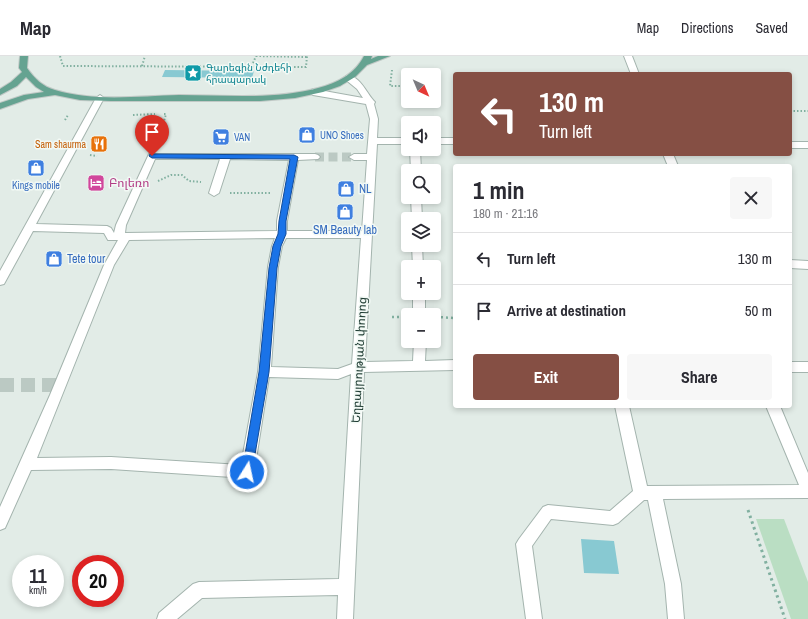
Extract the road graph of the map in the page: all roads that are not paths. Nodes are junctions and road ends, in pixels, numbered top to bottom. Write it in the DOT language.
graph roads {
  1 [pos="386,56"];
  2 [pos="628,56"];
  3 [pos="21,57"];
  4 [pos="367,59"];
  5 [pos="633,72"];
  6 [pos="26,73"];
  7 [pos="349,78"];
  8 [pos="0,92"];
  9 [pos="313,92"];
  10 [pos="53,93"];
  11 [pos="100,98"];
  12 [pos="371,102"];
  13 [pos="0,106"];
  14 [pos="373,141"];
  15 [pos="401,141"];
  16 [pos="441,141"];
  17 [pos="453,141"];
  18 [pos="792,145"];
  19 [pos="808,145"];
  20 [pos="226,156"];
  21 [pos="294,157"];
  22 [pos="315,157"];
  23 [pos="354,157"];
  24 [pos="372,157"];
  25 [pos="214,193"];
  26 [pos="29,227"];
  27 [pos="282,234"];
  28 [pos="367,235"];
  29 [pos="122,237"];
  30 [pos="792,264"];
  31 [pos="808,265"];
  32 [pos="0,281"];
  33 [pos="420,348"];
  34 [pos="419,365"];
  35 [pos="453,365"];
  36 [pos="358,367"];
  37 [pos="792,367"];
  38 [pos="808,367"];
  39 [pos="264,372"];
  40 [pos="623,408"];
  41 [pos="774,408"];
  42 [pos="28,464"];
  43 [pos="808,490"];
  44 [pos="648,493"];
  45 [pos="0,523"];
  46 [pos="347,587"];
  47 [pos="165,619"];
  48 [pos="345,619"];
  49 [pos="534,619"];
  50 [pos="676,619"];
  1 -- 4 [label="main road"];
  2 -- 5 [label="street"];
  3 -- 6 [label="main road"];
  4 -- 7 [label="main road"];
  6 -- 8 [label="main road"];
  6 -- 10 [label="main road"];
  7 -- 9 [label="main road"];
  7 -- 12 [label="street, Եղբայրության փողոց"];
  9 -- 11 [label="main road"];
  9 -- 12 [label="street"];
  10 -- 11 [label="main road"];
  10 -- 13 [label="main road"];
  11 -- 26 [label="street"];
  12 -- 14 [label="street, Եղբայրության փողոց"];
  14 -- 15 [label="street"];
  14 -- 24 [label="street, Եղբայրության փողոց"];
  16 -- 17 [label="street"];
  18 -- 19 [label="street"];
  20 -- 21 [label="street"];
  20 -- 25 [label="street"];
  20 -- 29 [label="street"];
  21 -- 22 [label="street"];
  21 -- 27 [label="street"];
  23 -- 24 [label="street"];
  24 -- 28 [label="street, Եղբայրության փողոց"];
  26 -- 29 [label="street"];
  26 -- 32 [label="street"];
  27 -- 28 [label="street"];
  27 -- 29 [label="street"];
  27 -- 39 [label="street"];
  28 -- 36 [label="street, Եղբայրության փողոց"];
  29 -- 42 [label="street"];
  30 -- 31 [label="street"];
  33 -- 34 [label="street"];
  34 -- 35 [label="street"];
  34 -- 36 [label="street"];
  36 -- 39 [label="street"];
  36 -- 46 [label="street, Եղբայրության փողոց"];
  37 -- 38 [label="street"];
  39 -- 42 [label="street"];
  40 -- 44 [label="street"];
  41 -- 43 [label="street"];
  42 -- 45 [label="street"];
  43 -- 44 [label="street"];
  44 -- 49 [label="street"];
  44 -- 50 [label="street"];
  46 -- 47 [label="street"];
  46 -- 48 [label="street, Եղբայրության փողոց"];
}
